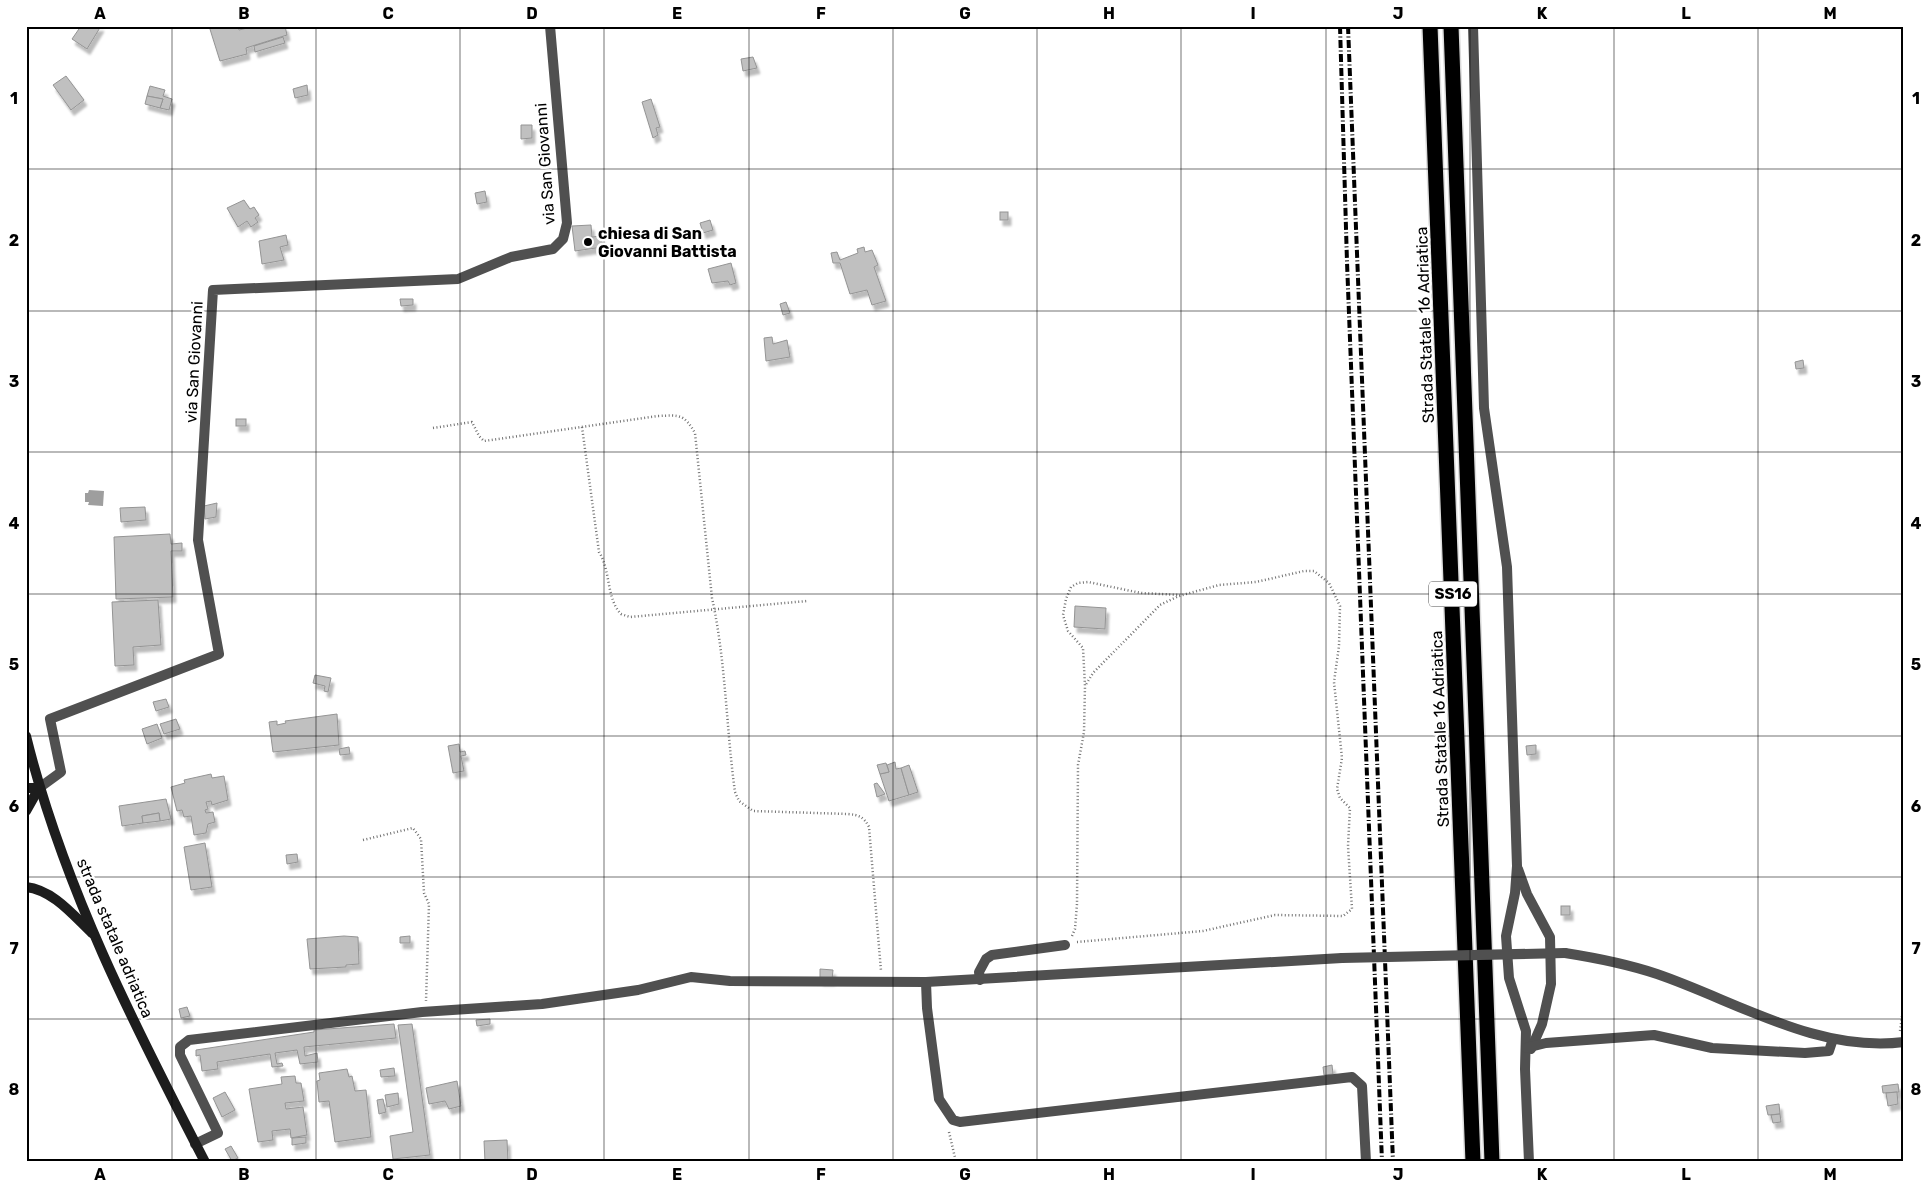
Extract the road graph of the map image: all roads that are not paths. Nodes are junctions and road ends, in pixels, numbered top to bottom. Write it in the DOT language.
graph roads {
  1 [pos="550,26"];
  2 [pos="1430,26"];
  3 [pos="1451,26"];
  4 [pos="1473,26"];
  5 [pos="26,736"];
  6 [pos="26,788"];
  7 [pos="39,788"];
  8 [pos="26,811"];
  9 [pos="1517,866"];
  10 [pos="26,887"];
  11 [pos="94,935"];
  12 [pos="1064,945"];
  13 [pos="980,980"];
  14 [pos="926,982"];
  15 [pos="1833,1039"];
  16 [pos="1901,1042"];
  17 [pos="1529,1047"];
  18 [pos="195,1144"];
  19 [pos="205,1162"];
  20 [pos="1366,1162"];
  21 [pos="1473,1162"];
  22 [pos="1492,1162"];
  23 [pos="1529,1162"];
  1 -- 7 [label="street, via San Giovanni"];
  2 -- 21 [label="highway, Strada Statale 16 Adriatica / SS16"];
  3 -- 22 [label="highway, SS16"];
  4 -- 9 [label="street"];
  5 -- 7 [label="street, strada statale adriatica"];
  6 -- 7 [label="street"];
  7 -- 8 [label="street"];
  7 -- 11 [label="street, strada statale adriatica"];
  9 -- 17 [label="street"];
  9 -- 17 [label="street"];
  10 -- 11 [label="street"];
  11 -- 18 [label="street, strada statale adriatica"];
  12 -- 13 [label="street"];
  13 -- 14 [label="street"];
  13 -- 15 [label="street, bridge"];
  14 -- 18 [label="street"];
  14 -- 20 [label="street"];
  15 -- 16 [label="street"];
  15 -- 17 [label="street"];
  17 -- 23 [label="street"];
  18 -- 19 [label="street, strada statale adriatica"];
}
